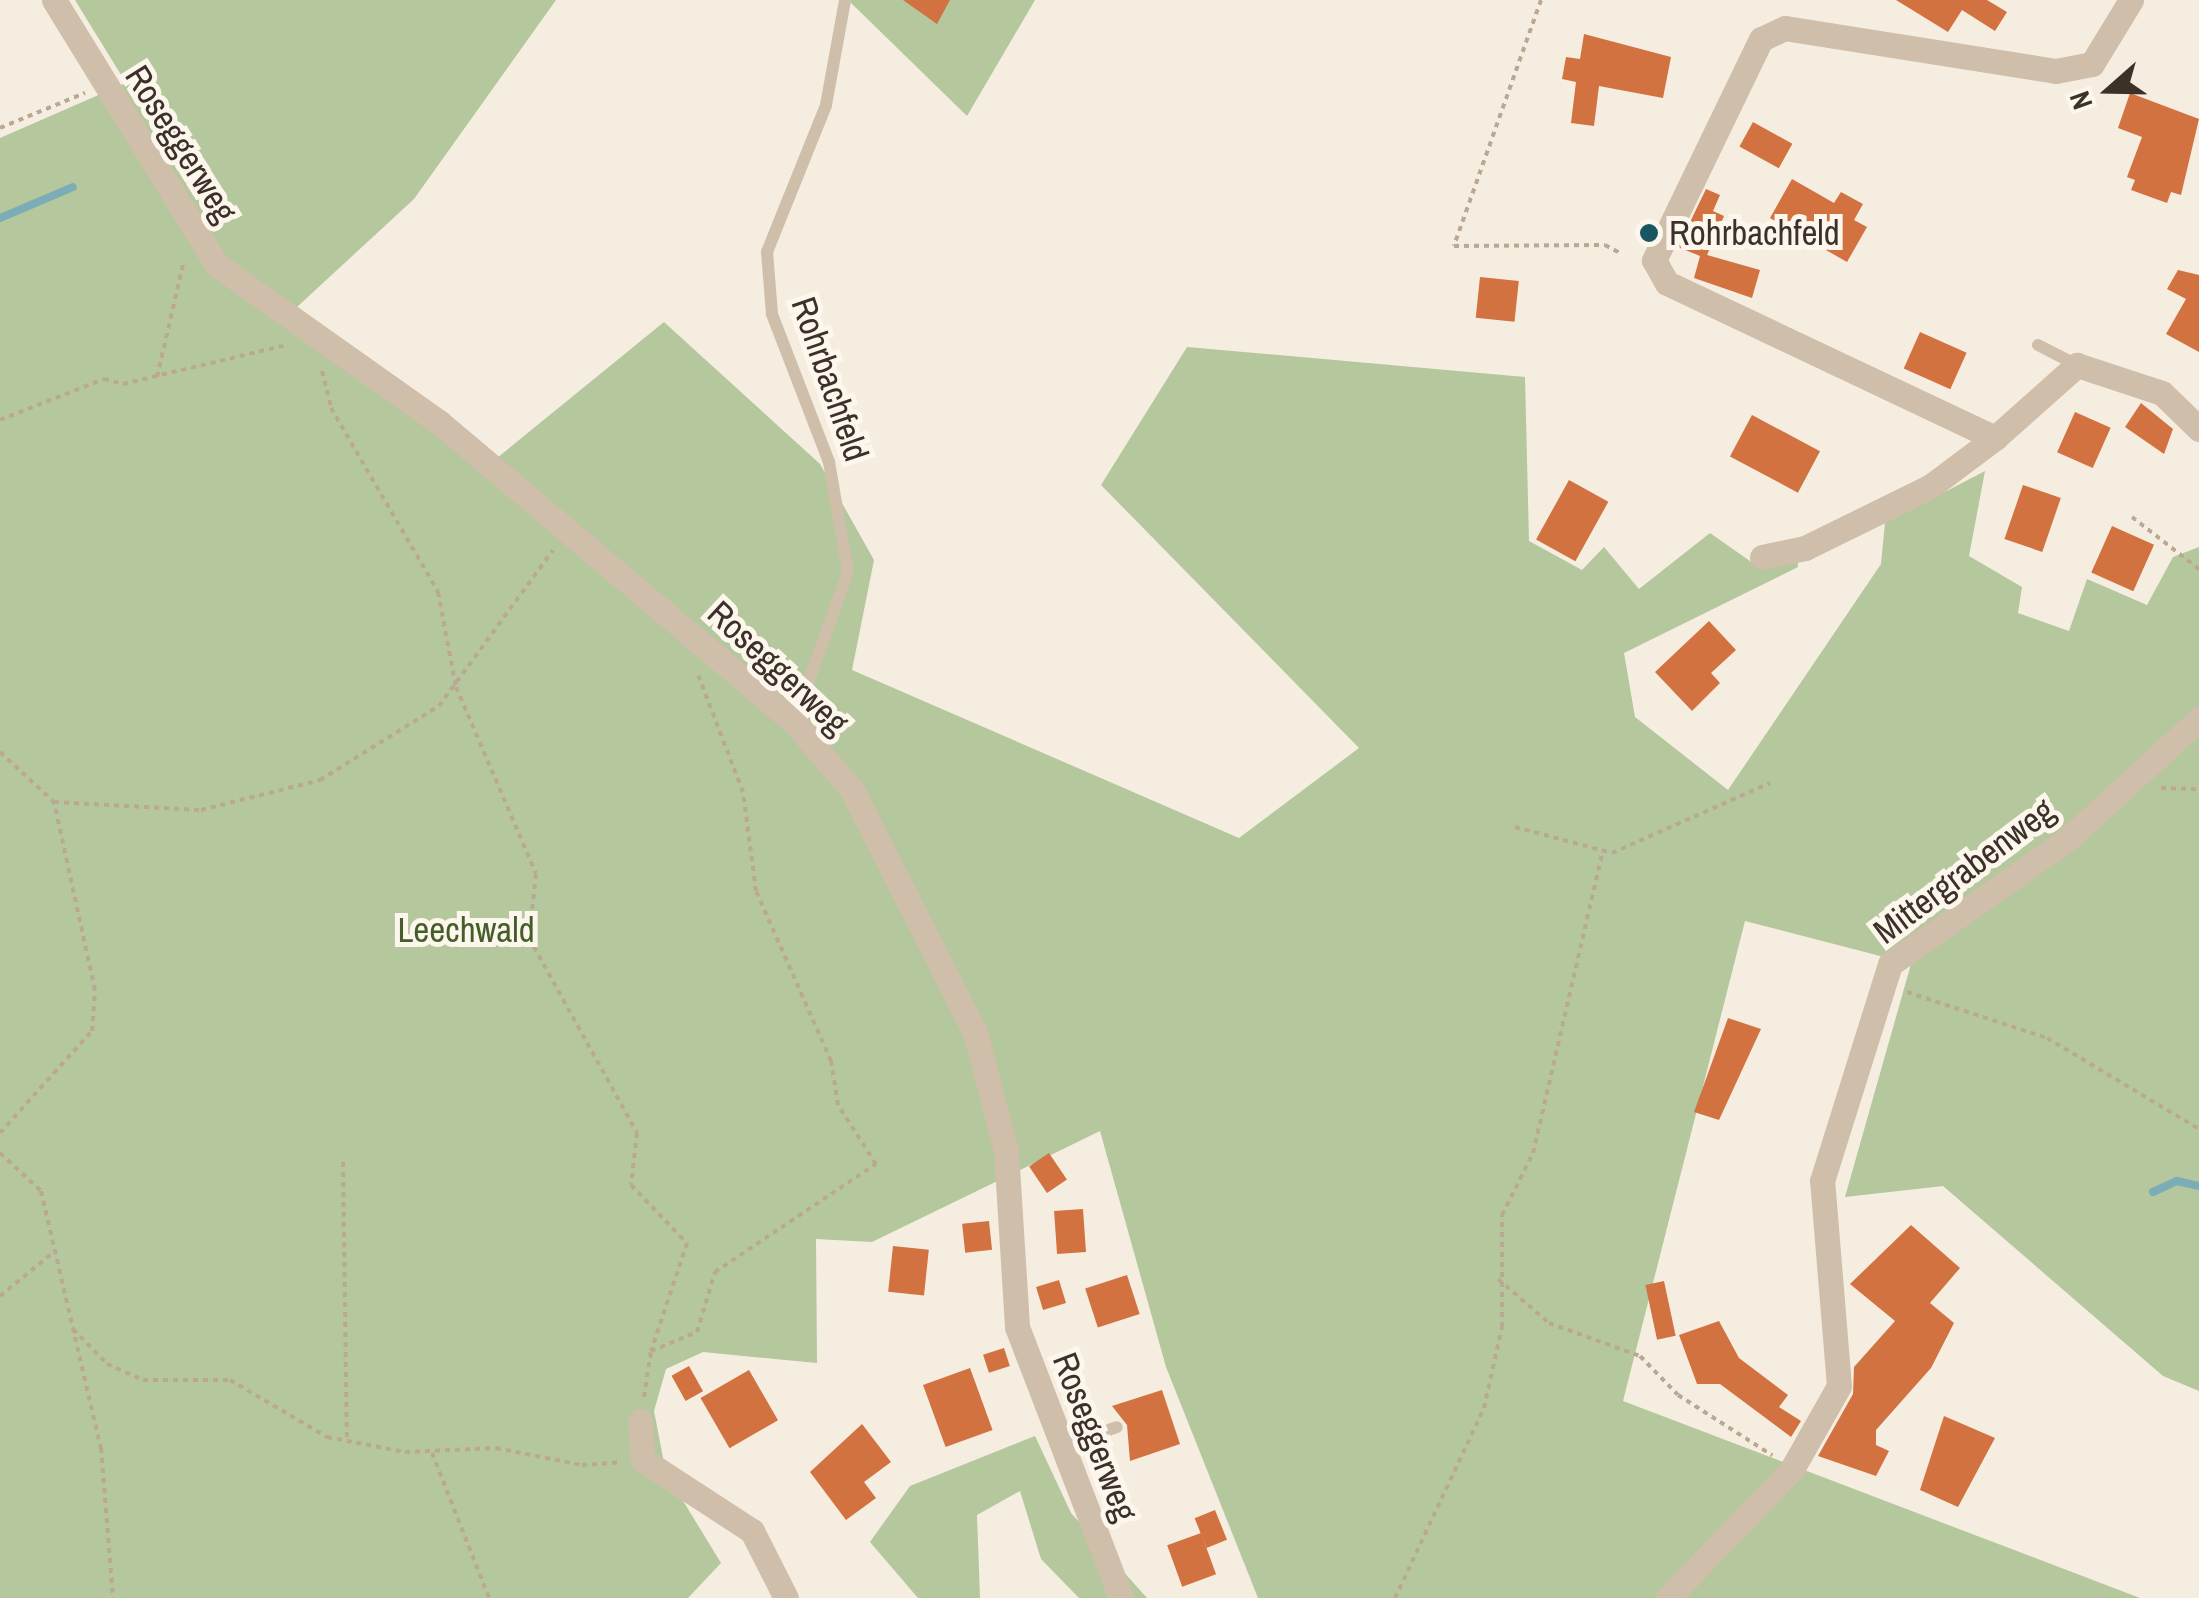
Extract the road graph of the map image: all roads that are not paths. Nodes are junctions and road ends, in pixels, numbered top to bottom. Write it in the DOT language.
graph roads {
  1 [pos="54,0"];
  2 [pos="845,0"];
  3 [pos="2131,0"];
  4 [pos="2038,345"];
  5 [pos="2077,365"];
  6 [pos="2199,429"];
  7 [pos="1994,438"];
  8 [pos="1762,557"];
  9 [pos="2199,718"];
  10 [pos="794,722"];
  11 [pos="640,1421"];
  12 [pos="1117,1427"];
  13 [pos="1057,1448"];
  14 [pos="786,1598"];
  15 [pos="1121,1598"];
  16 [pos="1668,1598"];
  1 -- 10 [label="street, Roseggerweg"];
  2 -- 10 [label="lane, Rohrbachfeld"];
  3 -- 7 [label="street"];
  4 -- 5 [label="lane"];
  5 -- 6 [label="street"];
  5 -- 7 [label="street"];
  7 -- 8 [label="street"];
  9 -- 16 [label="street, Mittergrabenweg"];
  10 -- 13 [label="street, Roseggerweg"];
  11 -- 14 [label="street"];
  12 -- 13 [label="lane"];
  13 -- 15 [label="street, Roseggerweg"];
}
